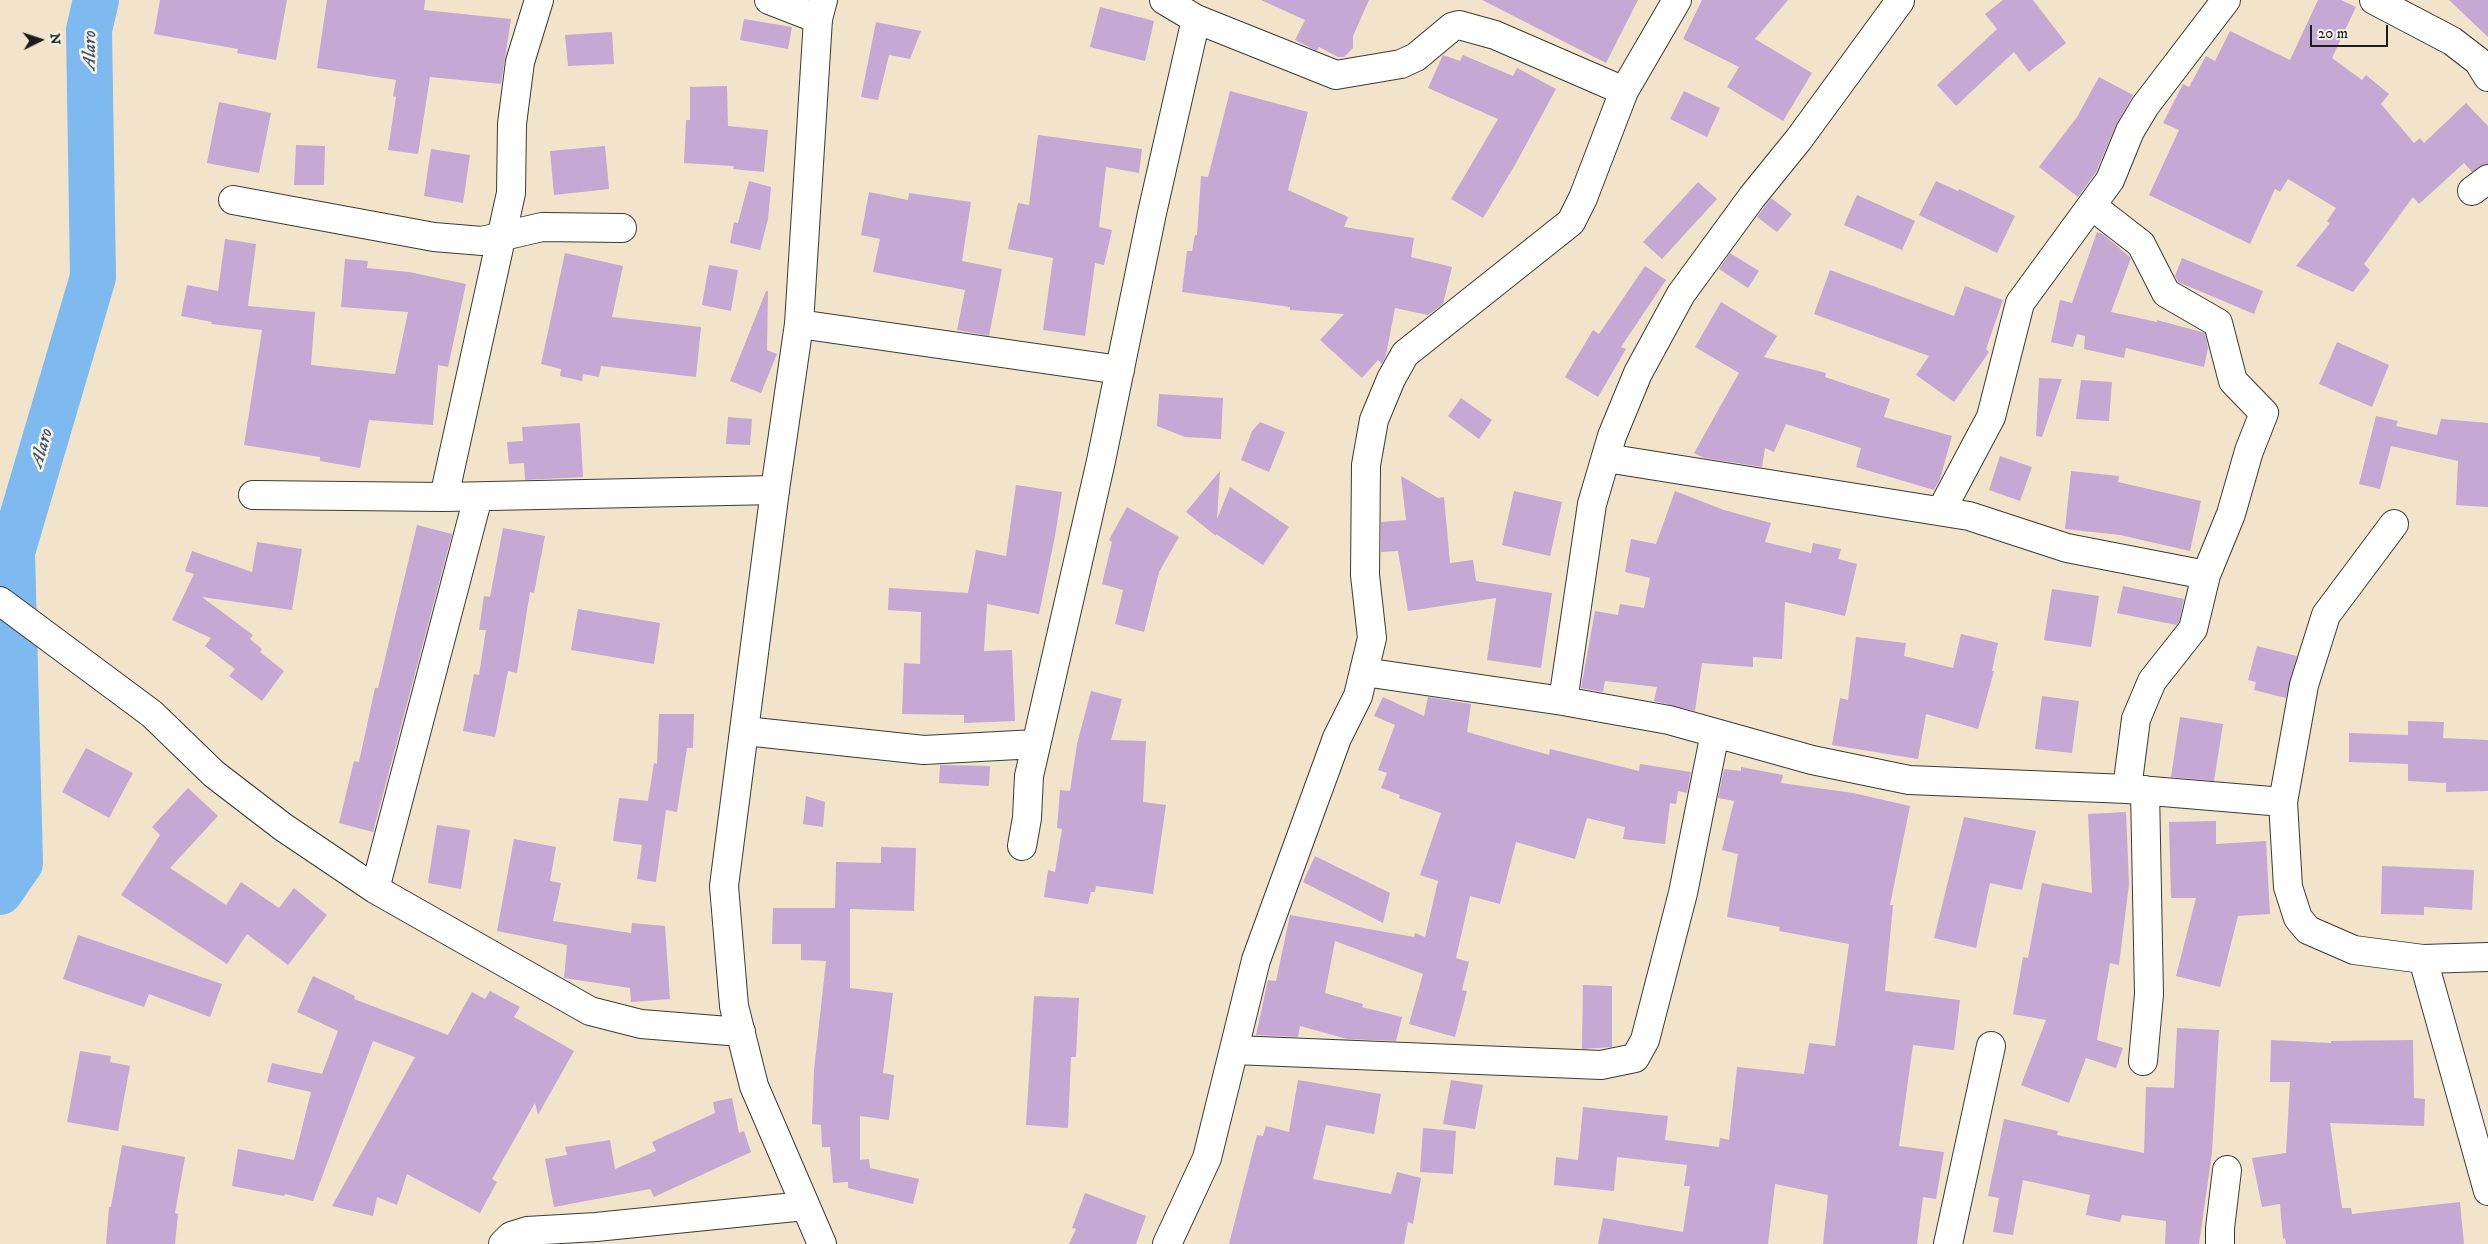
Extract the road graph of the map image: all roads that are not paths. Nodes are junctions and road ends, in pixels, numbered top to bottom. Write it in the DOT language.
graph roads {
  1 [pos="539,0"];
  2 [pos="769,0"];
  3 [pos="1164,0"];
  4 [pos="1677,0"];
  5 [pos="2226,0"];
  6 [pos="2374,0"];
  7 [pos="1900,1"];
  8 [pos="820,10"];
  9 [pos="1196,19"];
  10 [pos="2488,77"];
  11 [pos="1624,91"];
  12 [pos="233,200"];
  13 [pos="2092,206"];
  14 [pos="622,228"];
  15 [pos="500,237"];
  16 [pos="799,324"];
  17 [pos="1120,370"];
  18 [pos="1606,458"];
  19 [pos="775,490"];
  20 [pos="253,495"];
  21 [pos="444,497"];
  22 [pos="478,497"];
  23 [pos="1940,511"];
  24 [pos="2394,524"];
  25 [pos="2206,576"];
  26 [pos="0,601"];
  27 [pos="1364,672"];
  28 [pos="1563,702"];
  29 [pos="745,731"];
  30 [pos="1715,734"];
  31 [pos="1036,744"];
  32 [pos="2136,790"];
  33 [pos="2282,802"];
  34 [pos="1022,846"];
  35 [pos="375,889"];
  36 [pos="2488,957"];
  37 [pos="2423,959"];
  38 [pos="741,1032"];
  39 [pos="1991,1046"];
  40 [pos="1234,1050"];
  41 [pos="2143,1061"];
  42 [pos="2227,1170"];
  43 [pos="2488,1191"];
  44 [pos="805,1206"];
  45 [pos="502,1244"];
  46 [pos="822,1244"];
  47 [pos="1167,1244"];
  48 [pos="1948,1244"];
  49 [pos="2220,1244"];
  1 -- 15 [label="street"];
  2 -- 8 [label="street"];
  3 -- 9 [label="street"];
  4 -- 11 [label="street"];
  5 -- 13 [label="street"];
  6 -- 10 [label="street"];
  7 -- 18 [label="street"];
  8 -- 16 [label="street"];
  9 -- 11 [label="street"];
  9 -- 17 [label="street"];
  11 -- 27 [label="street"];
  12 -- 15 [label="street"];
  13 -- 23 [label="street"];
  13 -- 25 [label="street"];
  14 -- 15 [label="street"];
  15 -- 21 [label="street"];
  16 -- 17 [label="street"];
  16 -- 19 [label="street"];
  17 -- 31 [label="street"];
  18 -- 23 [label="street"];
  18 -- 28 [label="street"];
  19 -- 22 [label="street"];
  19 -- 29 [label="street"];
  20 -- 21 [label="street"];
  21 -- 22 [label="street"];
  22 -- 35 [label="street"];
  23 -- 25 [label="street"];
  24 -- 33 [label="street"];
  25 -- 32 [label="street"];
  26 -- 35 [label="street"];
  27 -- 28 [label="street"];
  27 -- 40 [label="street"];
  28 -- 30 [label="street"];
  29 -- 31 [label="street"];
  29 -- 38 [label="street"];
  30 -- 32 [label="street"];
  30 -- 40 [label="street"];
  31 -- 34 [label="street"];
  32 -- 33 [label="street"];
  32 -- 41 [label="street"];
  33 -- 37 [label="street"];
  35 -- 38 [label="street"];
  36 -- 37 [label="street"];
  37 -- 43 [label="street"];
  38 -- 44 [label="street"];
  39 -- 48 [label="street"];
  40 -- 47 [label="street"];
  42 -- 49 [label="street"];
  44 -- 45 [label="street"];
  44 -- 46 [label="street"];
}
